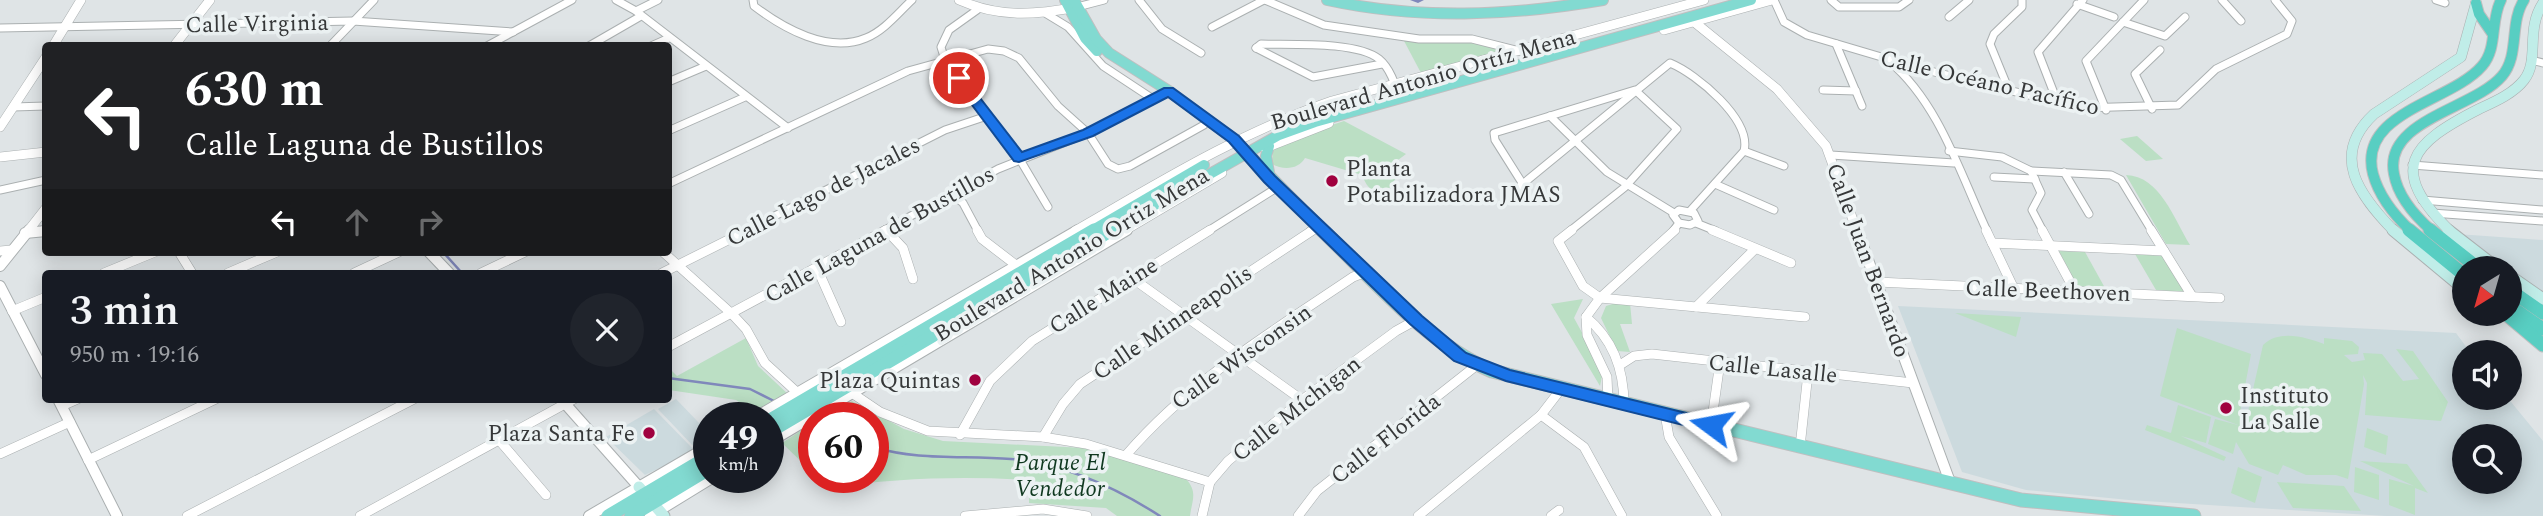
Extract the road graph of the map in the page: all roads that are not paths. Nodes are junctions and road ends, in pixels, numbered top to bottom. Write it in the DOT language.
graph roads {
  1 [pos="81,0"];
  2 [pos="210,0"];
  3 [pos="374,0"];
  4 [pos="572,0"];
  5 [pos="615,0"];
  6 [pos="658,0"];
  7 [pos="752,0"];
  8 [pos="912,0"];
  9 [pos="959,0"];
  10 [pos="1104,0"];
  11 [pos="1139,0"];
  12 [pos="1264,0"];
  13 [pos="1327,0"];
  14 [pos="1603,0"];
  15 [pos="1704,0"];
  16 [pos="1727,0"];
  17 [pos="1751,0"];
  18 [pos="1773,0"];
  19 [pos="1831,0"];
  20 [pos="1909,0"];
  21 [pos="1969,0"];
  22 [pos="2022,0"];
  23 [pos="2144,0"];
  24 [pos="2222,0"];
  25 [pos="2275,0"];
  26 [pos="2436,0"];
  27 [pos="2501,0"];
  28 [pos="2524,0"];
  29 [pos="2477,1"];
  30 [pos="2080,2"];
  31 [pos="1885,3"];
  32 [pos="2445,3"];
  33 [pos="1071,4"];
  34 [pos="2543,4"];
  35 [pos="977,10"];
  36 [pos="639,13"];
  37 [pos="1045,13"];
  38 [pos="1688,17"];
  39 [pos="1949,17"];
  40 [pos="2114,17"];
  41 [pos="2185,17"];
  42 [pos="353,21"];
  43 [pos="2241,21"];
  44 [pos="2123,22"];
  45 [pos="191,25"];
  46 [pos="65,27"];
  47 [pos="1212,27"];
  48 [pos="0,29"];
  49 [pos="513,32"];
  50 [pos="2492,33"];
  51 [pos="669,38"];
  52 [pos="56,42"];
  53 [pos="177,42"];
  54 [pos="334,42"];
  55 [pos="494,42"];
  56 [pos="595,42"];
  57 [pos="660,42"];
  58 [pos="1836,44"];
  59 [pos="2160,50"];
  60 [pos="1201,53"];
  61 [pos="1532,53"];
  62 [pos="1886,59"];
  63 [pos="945,60"];
  64 [pos="2531,60"];
  65 [pos="2543,63"];
  66 [pos="1382,64"];
  67 [pos="706,66"];
  68 [pos="42,67"];
  69 [pos="672,80"];
  70 [pos="2008,88"];
  71 [pos="1396,90"];
  72 [pos="1635,90"];
  73 [pos="1823,90"];
  74 [pos="1856,91"];
  75 [pos="1161,95"];
  76 [pos="745,97"];
  77 [pos="2057,101"];
  78 [pos="42,106"];
  79 [pos="1862,106"];
  80 [pos="13,107"];
  81 [pos="2152,108"];
  82 [pos="2106,110"];
  83 [pos="986,116"];
  84 [pos="1550,116"];
  85 [pos="1203,125"];
  86 [pos="0,127"];
  87 [pos="788,128"];
  88 [pos="672,129"];
  89 [pos="1088,133"];
  90 [pos="1576,144"];
  91 [pos="1269,146"];
  92 [pos="1242,151"];
  93 [pos="1744,151"];
  94 [pos="1949,151"];
  95 [pos="42,152"];
  96 [pos="1831,155"];
  97 [pos="0,157"];
  98 [pos="1019,158"];
  99 [pos="1954,163"];
  100 [pos="2412,165"];
  101 [pos="1784,166"];
  102 [pos="2064,173"];
  103 [pos="2033,175"];
  104 [pos="2543,175"];
  105 [pos="1994,177"];
  106 [pos="42,181"];
  107 [pos="672,182"];
  108 [pos="1274,183"];
  109 [pos="1715,184"];
  110 [pos="1524,187"];
  111 [pos="1625,187"];
  112 [pos="0,190"];
  113 [pos="952,194"];
  114 [pos="1508,196"];
  115 [pos="2422,200"];
  116 [pos="2447,202"];
  117 [pos="2494,206"];
  118 [pos="1048,207"];
  119 [pos="1774,209"];
  120 [pos="2543,210"];
  121 [pos="1690,211"];
  122 [pos="42,213"];
  123 [pos="1674,213"];
  124 [pos="2431,213"];
  125 [pos="2089,214"];
  126 [pos="2457,215"];
  127 [pos="2504,218"];
  128 [pos="2543,221"];
  129 [pos="1679,223"];
  130 [pos="1696,223"];
  131 [pos="1318,226"];
  132 [pos="886,230"];
  133 [pos="42,231"];
  134 [pos="25,233"];
  135 [pos="1992,243"];
  136 [pos="2051,245"];
  137 [pos="1755,249"];
  138 [pos="11,250"];
  139 [pos="0,251"];
  140 [pos="2164,251"];
  141 [pos="145,256"];
  142 [pos="267,256"];
  143 [pos="390,256"];
  144 [pos="433,256"];
  145 [pos="517,256"];
  146 [pos="667,256"];
  147 [pos="2462,256"];
  148 [pos="2481,256"];
  149 [pos="1791,263"];
  150 [pos="677,265"];
  151 [pos="0,266"];
  152 [pos="2452,266"];
  153 [pos="817,268"];
  154 [pos="1020,268"];
  155 [pos="111,270"];
  156 [pos="235,270"];
  157 [pos="360,270"];
  158 [pos="446,270"];
  159 [pos="487,270"];
  160 [pos="668,270"];
  161 [pos="1366,272"];
  162 [pos="1132,278"];
  163 [pos="914,279"];
  164 [pos="2452,280"];
  165 [pos="1877,282"];
  166 [pos="2522,285"];
  167 [pos="0,286"];
  168 [pos="2014,289"];
  169 [pos="2075,291"];
  170 [pos="2522,293"];
  171 [pos="2192,296"];
  172 [pos="2522,297"];
  173 [pos="1600,298"];
  174 [pos="2220,298"];
  175 [pos="42,299"];
  176 [pos="2543,301"];
  177 [pos="1696,307"];
  178 [pos="12,311"];
  179 [pos="2543,313"];
  180 [pos="732,314"];
  181 [pos="1183,314"];
  182 [pos="2522,314"];
  183 [pos="1586,317"];
  184 [pos="1805,317"];
  185 [pos="1416,320"];
  186 [pos="841,322"];
  187 [pos="2515,326"];
  188 [pos="2520,326"];
  189 [pos="2543,329"];
  190 [pos="672,345"];
  191 [pos="2543,346"];
  192 [pos="1613,349"];
  193 [pos="1597,351"];
  194 [pos="41,356"];
  195 [pos="1240,356"];
  196 [pos="1720,362"];
  197 [pos="1477,365"];
  198 [pos="1619,365"];
  199 [pos="1808,373"];
  200 [pos="1913,383"];
  201 [pos="1561,389"];
  202 [pos="848,391"];
  203 [pos="801,396"];
  204 [pos="1302,400"];
  205 [pos="1608,401"];
  206 [pos="60,403"];
  207 [pos="208,403"];
  208 [pos="406,403"];
  209 [pos="564,403"];
  210 [pos="569,403"];
  211 [pos="784,404"];
  212 [pos="1624,405"];
  213 [pos="784,409"];
  214 [pos="1665,414"];
  215 [pos="1541,415"];
  216 [pos="70,422"];
  217 [pos="784,425"];
  218 [pos="1711,425"];
  219 [pos="784,433"];
  220 [pos="960,435"];
  221 [pos="1043,437"];
  222 [pos="499,440"];
  223 [pos="1800,447"];
  224 [pos="0,454"];
  225 [pos="1127,454"];
  226 [pos="88,460"];
  227 [pos="693,462"];
  228 [pos="693,470"];
  229 [pos="693,479"];
  230 [pos="1210,482"];
  231 [pos="1950,482"];
  232 [pos="693,486"];
  233 [pos="546,495"];
  234 [pos="651,505"];
  235 [pos="1008,514"];
  236 [pos="117,516"];
  237 [pos="187,516"];
  238 [pos="360,516"];
  239 [pos="589,516"];
  240 [pos="608,516"];
  241 [pos="631,516"];
  242 [pos="965,516"];
  243 [pos="1087,516"];
  244 [pos="1202,516"];
  245 [pos="1298,516"];
  246 [pos="1418,516"];
  247 [pos="1622,516"];
  248 [pos="1717,516"];
  249 [pos="2194,516"];
  1 -- 46 [label="street"];
  2 -- 45 [label="street"];
  3 -- 42 [label="street"];
  4 -- 49 [label="street"];
  5 -- 36 [label="street"];
  6 -- 36 [label="street"];
  7 -- 8 [label="street"];
  9 -- 35 [label="street"];
  10 -- 33 [label="street"];
  11 -- 60 [label="street"];
  12 -- 47 [label="street"];
  12 -- 61 [label="street"];
  13 -- 14 [label="main road"];
  15 -- 61 [label="street, Boulevard Antonio Ortíz Mena"];
  16 -- 38 [label="main road, Boulevard Antonio Ortiz Mena"];
  17 -- 38 [label="main road, Boulevard Antonio Ortiz Mena"];
  18 -- 38 [label="street, Boulevard Antonio Ortiz Mena"];
  18 -- 58 [label="street, Calle Océano Pacífico"];
  19 -- 31 [label="street"];
  20 -- 31 [label="street"];
  21 -- 39 [label="street"];
  22 -- 70 [label="street"];
  23 -- 44 [label="street"];
  24 -- 43 [label="street"];
  25 -- 81 [label="street, Calle Océano Pacífico"];
  26 -- 32 [label="street"];
  27 -- 50 [label="highway"];
  28 -- 147 [label="highway"];
  29 -- 50 [label="highway"];
  29 -- 164 [label="main road"];
  30 -- 40 [label="street"];
  30 -- 77 [label="street"];
  33 -- 37 [label="street"];
  33 -- 75 [label="main road"];
  34 -- 64 [label="main road"];
  35 -- 37 [label="street"];
  35 -- 63 [label="street"];
  36 -- 51 [label="street"];
  36 -- 56 [label="street"];
  37 -- 75 [label="street"];
  38 -- 61 [label="main road, Boulevard Antonio Ortiz Mena"];
  38 -- 91 [label="street"];
  38 -- 96 [label="street, Calle Juan Bernardo"];
  41 -- 44 [label="street"];
  42 -- 45 [label="street, Calle Virginia"];
  42 -- 49 [label="street, Calle Virginia"];
  42 -- 54 [label="street"];
  44 -- 82 [label="street"];
  45 -- 46 [label="street, Calle Virginia"];
  45 -- 53 [label="street"];
  46 -- 48 [label="street, Calle Virginia"];
  46 -- 52 [label="street"];
  49 -- 55 [label="street"];
  50 -- 152 [label="highway"];
  51 -- 57 [label="street"];
  51 -- 67 [label="street"];
  58 -- 62 [label="street, Calle Océano Pacífico"];
  58 -- 74 [label="street"];
  59 -- 81 [label="street"];
  61 -- 71 [label="main road, Boulevard Antonio Ortiz Mena"];
  61 -- 71 [label="street, Boulevard Antonio Ortíz Mena"];
  62 -- 70 [label="street, Calle Océano Pacífico"];
  62 -- 94 [label="street"];
  63 -- 83 [label="street"];
  63 -- 87 [label="street"];
  63 -- 89 [label="street"];
  64 -- 65 [label="street"];
  64 -- 100 [label="main road"];
  66 -- 66 [label="street"];
  66 -- 71 [label="street"];
  67 -- 69 [label="street"];
  67 -- 76 [label="street"];
  68 -- 80 [label="street"];
  70 -- 77 [label="street, Calle Océano Pacífico"];
  71 -- 92 [label="main road, Boulevard Antonio Ortiz Mena"];
  72 -- 84 [label="street"];
  72 -- 90 [label="street"];
  72 -- 93 [label="street"];
  72 -- 111 [label="street"];
  73 -- 74 [label="street"];
  74 -- 79 [label="street"];
  75 -- 85 [label="main road"];
  75 -- 89 [label="street, Calle Laguna de Bustillos"];
  75 -- 92 [label="main road"];
  76 -- 87 [label="street"];
  76 -- 88 [label="street"];
  77 -- 82 [label="street, Calle Océano Pacífico"];
  78 -- 80 [label="street"];
  80 -- 86 [label="street"];
  81 -- 82 [label="street, Calle Océano Pacífico"];
  83 -- 98 [label="street"];
  83 -- 150 [label="street, Calle Lago de Jacales"];
  84 -- 90 [label="street"];
  84 -- 110 [label="street"];
  85 -- 89 [label="street"];
  85 -- 92 [label="main road"];
  87 -- 107 [label="street"];
  89 -- 98 [label="street, Calle Laguna de Bustillos"];
  90 -- 110 [label="street"];
  90 -- 111 [label="street"];
  91 -- 92 [label="street"];
  91 -- 108 [label="main road"];
  92 -- 108 [label="main road"];
  92 -- 154 [label="main road, Boulevard Antonio Ortiz Mena"];
  92 -- 202 [label="main road, Boulevard Antonio Ortiz Mena"];
  93 -- 101 [label="street"];
  93 -- 109 [label="street"];
  94 -- 99 [label="street"];
  94 -- 103 [label="street"];
  95 -- 97 [label="street"];
  96 -- 99 [label="street"];
  96 -- 165 [label="street, Calle Juan Bernardo"];
  98 -- 113 [label="street, Calle Laguna de Bustillos"];
  98 -- 118 [label="street"];
  99 -- 135 [label="street"];
  100 -- 104 [label="street"];
  100 -- 115 [label="main road"];
  102 -- 103 [label="street"];
  102 -- 125 [label="street"];
  102 -- 140 [label="street"];
  103 -- 105 [label="street"];
  103 -- 136 [label="street"];
  106 -- 112 [label="street"];
  108 -- 131 [label="main road"];
  108 -- 162 [label="street, Calle Maine"];
  109 -- 119 [label="street"];
  109 -- 121 [label="street"];
  110 -- 114 [label="street"];
  111 -- 123 [label="street"];
  111 -- 173 [label="street"];
  113 -- 132 [label="street, Calle Laguna de Bustillos"];
  113 -- 154 [label="street"];
  115 -- 116 [label="street"];
  115 -- 124 [label="main road"];
  116 -- 117 [label="street"];
  116 -- 126 [label="street"];
  117 -- 120 [label="street"];
  117 -- 127 [label="street"];
  121 -- 123 [label="street"];
  121 -- 130 [label="street"];
  122 -- 134 [label="street"];
  123 -- 129 [label="street"];
  124 -- 126 [label="street"];
  124 -- 148 [label="main road"];
  126 -- 127 [label="street"];
  127 -- 128 [label="street"];
  129 -- 130 [label="street"];
  129 -- 173 [label="street"];
  130 -- 137 [label="street"];
  131 -- 161 [label="main road"];
  131 -- 181 [label="street, Calle Minneapolis"];
  132 -- 153 [label="street, Calle Laguna de Bustillos"];
  132 -- 163 [label="street"];
  133 -- 134 [label="street"];
  134 -- 138 [label="street"];
  135 -- 136 [label="street"];
  135 -- 168 [label="street"];
  136 -- 140 [label="street"];
  136 -- 169 [label="street"];
  137 -- 149 [label="street"];
  137 -- 177 [label="street"];
  138 -- 139 [label="street"];
  138 -- 151 [label="street"];
  140 -- 171 [label="street"];
  141 -- 155 [label="street"];
  142 -- 156 [label="street"];
  143 -- 157 [label="street"];
  144 -- 158 [label="street"];
  145 -- 159 [label="street"];
  146 -- 150 [label="street"];
  150 -- 160 [label="street, Calle Lago de Jacales"];
  150 -- 180 [label="street"];
  153 -- 180 [label="street, Calle Laguna de Bustillos"];
  153 -- 186 [label="street"];
  154 -- 203 [label="main road, Boulevard Antonio Ortiz Mena"];
  161 -- 185 [label="main road"];
  161 -- 195 [label="street, Calle Wisconsin"];
  162 -- 181 [label="street"];
  162 -- 220 [label="street, Calle Maine"];
  165 -- 168 [label="street, Calle Beethoven"];
  165 -- 200 [label="street, Calle Juan Bernardo"];
  166 -- 176 [label="main road"];
  167 -- 178 [label="street"];
  168 -- 169 [label="street, Calle Beethoven"];
  169 -- 171 [label="street, Calle Beethoven"];
  170 -- 176 [label="highway"];
  171 -- 174 [label="street, Calle Beethoven"];
  172 -- 179 [label="highway"];
  173 -- 177 [label="street"];
  173 -- 183 [label="street"];
  175 -- 178 [label="street"];
  177 -- 184 [label="street"];
  178 -- 194 [label="street"];
  180 -- 190 [label="street, Calle Laguna de Bustillos"];
  180 -- 203 [label="street"];
  181 -- 195 [label="street"];
  181 -- 221 [label="street, Calle Minneapolis"];
  182 -- 189 [label="highway"];
  183 -- 192 [label="street"];
  183 -- 193 [label="street"];
  185 -- 197 [label="main road"];
  185 -- 204 [label="street, Calle Míchigan"];
  187 -- 191 [label="main road"];
  188 -- 191 [label="highway"];
  192 -- 193 [label="street"];
  192 -- 198 [label="street"];
  193 -- 205 [label="street"];
  195 -- 204 [label="street"];
  195 -- 225 [label="street, Calle Wisconsin"];
  196 -- 198 [label="street, Calle Lasalle"];
  196 -- 199 [label="street, Calle Lasalle"];
  196 -- 218 [label="street"];
  197 -- 201 [label="main road"];
  197 -- 245 [label="street, Calle Florida"];
  198 -- 212 [label="street"];
  199 -- 200 [label="street, Calle Lasalle"];
  199 -- 223 [label="street"];
  200 -- 231 [label="street, Calle Juan Bernardo"];
  201 -- 205 [label="main road"];
  201 -- 215 [label="street"];
  202 -- 217 [label="main road, Boulevard Antonio Ortiz Mena"];
  202 -- 219 [label="street"];
  202 -- 220 [label="street"];
  203 -- 211 [label="street"];
  203 -- 213 [label="main road, Boulevard Antonio Ortiz Mena"];
  204 -- 230 [label="street, Calle Míchigan"];
  205 -- 212 [label="main road"];
  206 -- 216 [label="street"];
  207 -- 226 [label="street"];
  208 -- 237 [label="street"];
  209 -- 222 [label="street"];
  210 -- 234 [label="street"];
  212 -- 214 [label="main road"];
  214 -- 218 [label="main road"];
  214 -- 248 [label="street"];
  215 -- 246 [label="street"];
  215 -- 247 [label="street"];
  216 -- 224 [label="street"];
  216 -- 226 [label="street"];
  218 -- 223 [label="main road"];
  220 -- 221 [label="street"];
  221 -- 225 [label="street"];
  222 -- 233 [label="street"];
  222 -- 238 [label="street"];
  223 -- 231 [label="main road"];
  225 -- 230 [label="street"];
  226 -- 236 [label="street"];
  227 -- 234 [label="street"];
  228 -- 234 [label="main road"];
  229 -- 234 [label="main road"];
  230 -- 244 [label="street, Calle Míchigan"];
  231 -- 249 [label="main road"];
  232 -- 234 [label="street"];
  234 -- 239 [label="street"];
  234 -- 240 [label="main road"];
  234 -- 241 [label="main road"];
  235 -- 242 [label="street"];
  235 -- 243 [label="street"];
}
